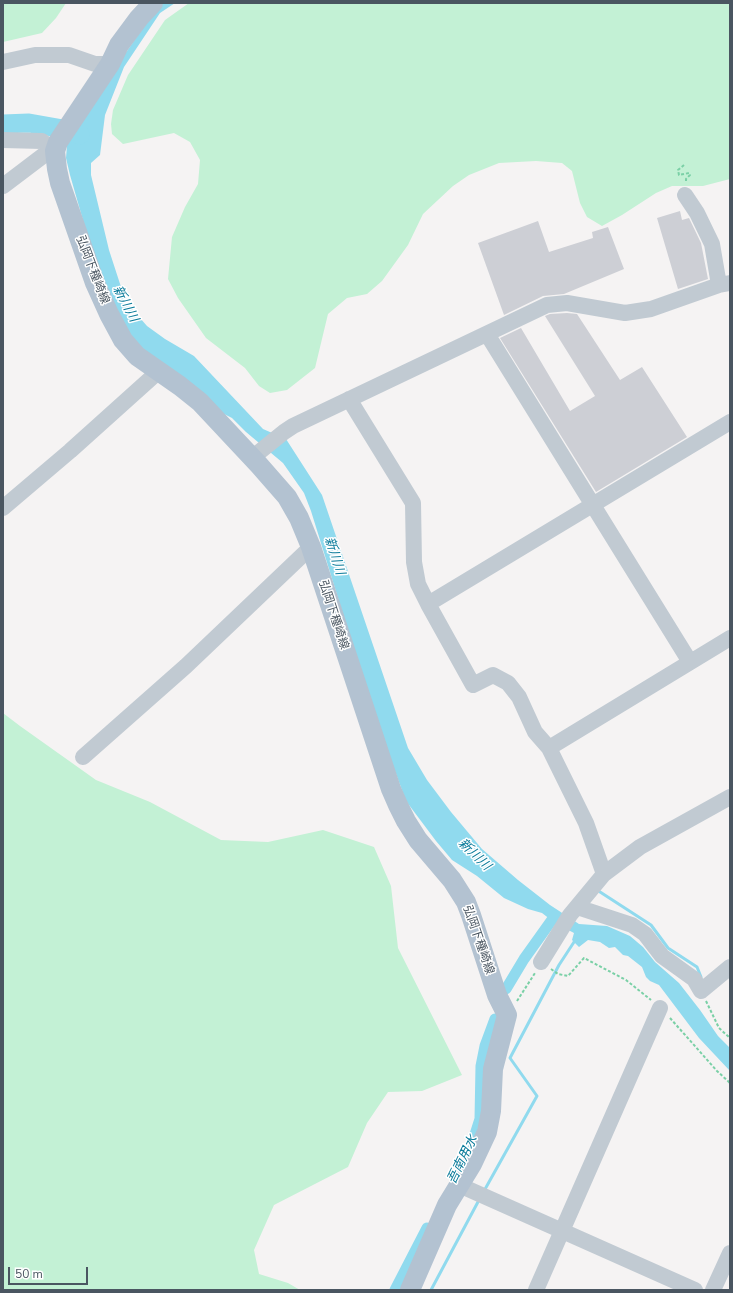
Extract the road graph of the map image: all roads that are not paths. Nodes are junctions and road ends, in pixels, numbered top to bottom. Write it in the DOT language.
graph roads {
  1 [pos="153,3"];
  2 [pos="3,62"];
  3 [pos="110,64"];
  4 [pos="3,140"];
  5 [pos="57,146"];
  6 [pos="3,186"];
  7 [pos="685,195"];
  8 [pos="725,284"];
  9 [pos="487,334"];
  10 [pos="159,372"];
  11 [pos="349,399"];
  12 [pos="730,422"];
  13 [pos="256,456"];
  14 [pos="593,506"];
  15 [pos="3,508"];
  16 [pos="310,547"];
  17 [pos="428,604"];
  18 [pos="730,638"];
  19 [pos="690,662"];
  20 [pos="549,748"];
  21 [pos="83,757"];
  22 [pos="730,797"];
  23 [pos="596,884"];
  24 [pos="573,911"];
  25 [pos="541,962"];
  26 [pos="730,967"];
  27 [pos="660,1008"];
  28 [pos="459,1185"];
  29 [pos="562,1231"];
  30 [pos="730,1253"];
  31 [pos="410,1290"];
  32 [pos="536,1290"];
  33 [pos="695,1290"];
  34 [pos="713,1290"];
  1 -- 3 [label="main road"];
  2 -- 3 [label="street"];
  3 -- 5 [label="main road"];
  4 -- 5 [label="street"];
  5 -- 6 [label="street"];
  5 -- 10 [label="main road, 弘岡下種崎線"];
  7 -- 8 [label="street"];
  8 -- 9 [label="street"];
  9 -- 11 [label="street"];
  9 -- 14 [label="street"];
  10 -- 13 [label="main road, 弘岡下種崎線"];
  10 -- 15 [label="street"];
  11 -- 13 [label="street"];
  11 -- 17 [label="street"];
  12 -- 14 [label="street"];
  13 -- 16 [label="main road, 弘岡下種崎線"];
  14 -- 17 [label="street"];
  14 -- 19 [label="street"];
  16 -- 21 [label="street"];
  16 -- 28 [label="main road, 弘岡下種崎線"];
  17 -- 20 [label="street"];
  18 -- 19 [label="street"];
  19 -- 20 [label="street"];
  20 -- 23 [label="street"];
  22 -- 23 [label="street"];
  23 -- 24 [label="street"];
  24 -- 25 [label="street"];
  24 -- 26 [label="street"];
  27 -- 29 [label="street"];
  28 -- 29 [label="street"];
  28 -- 31 [label="main road"];
  29 -- 32 [label="street"];
  29 -- 33 [label="street"];
  30 -- 34 [label="street"];
}
